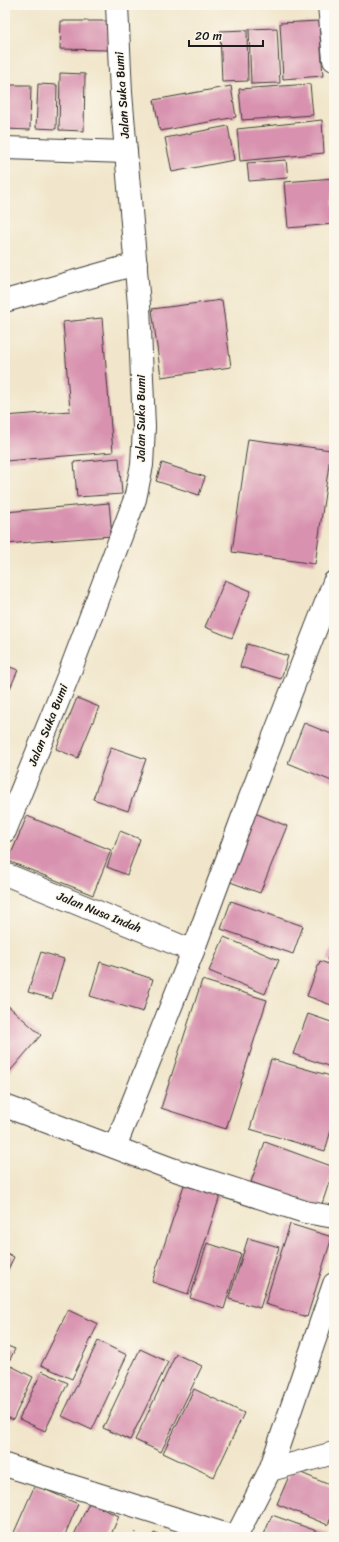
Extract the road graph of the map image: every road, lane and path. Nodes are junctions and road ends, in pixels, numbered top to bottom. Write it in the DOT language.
graph roads {
  1 [pos="118,5"];
  2 [pos="329,5"];
  3 [pos="334,60"];
  4 [pos="5,148"];
  5 [pos="126,152"];
  6 [pos="136,264"];
  7 [pos="5,301"];
  8 [pos="334,582"];
  9 [pos="5,831"];
  10 [pos="5,874"];
  11 [pos="193,950"];
  12 [pos="5,1106"];
  13 [pos="115,1147"];
  14 [pos="334,1217"];
  15 [pos="334,1284"];
  16 [pos="334,1453"];
  17 [pos="5,1465"];
  18 [pos="270,1470"];
  19 [pos="235,1537"];
  1 -- 5 [label="street, Jalan Suka Bumi"];
  2 -- 3 [label="street"];
  4 -- 5 [label="street"];
  5 -- 6 [label="street, Jalan Suka Bumi"];
  6 -- 7 [label="street"];
  6 -- 9 [label="street, Jalan Suka Bumi"];
  8 -- 11 [label="street"];
  10 -- 11 [label="street, Jalan Nusa Indah"];
  11 -- 13 [label="street"];
  12 -- 13 [label="street"];
  13 -- 14 [label="street"];
  15 -- 18 [label="street"];
  16 -- 18 [label="street"];
  17 -- 19 [label="street"];
  18 -- 19 [label="street"];
}
